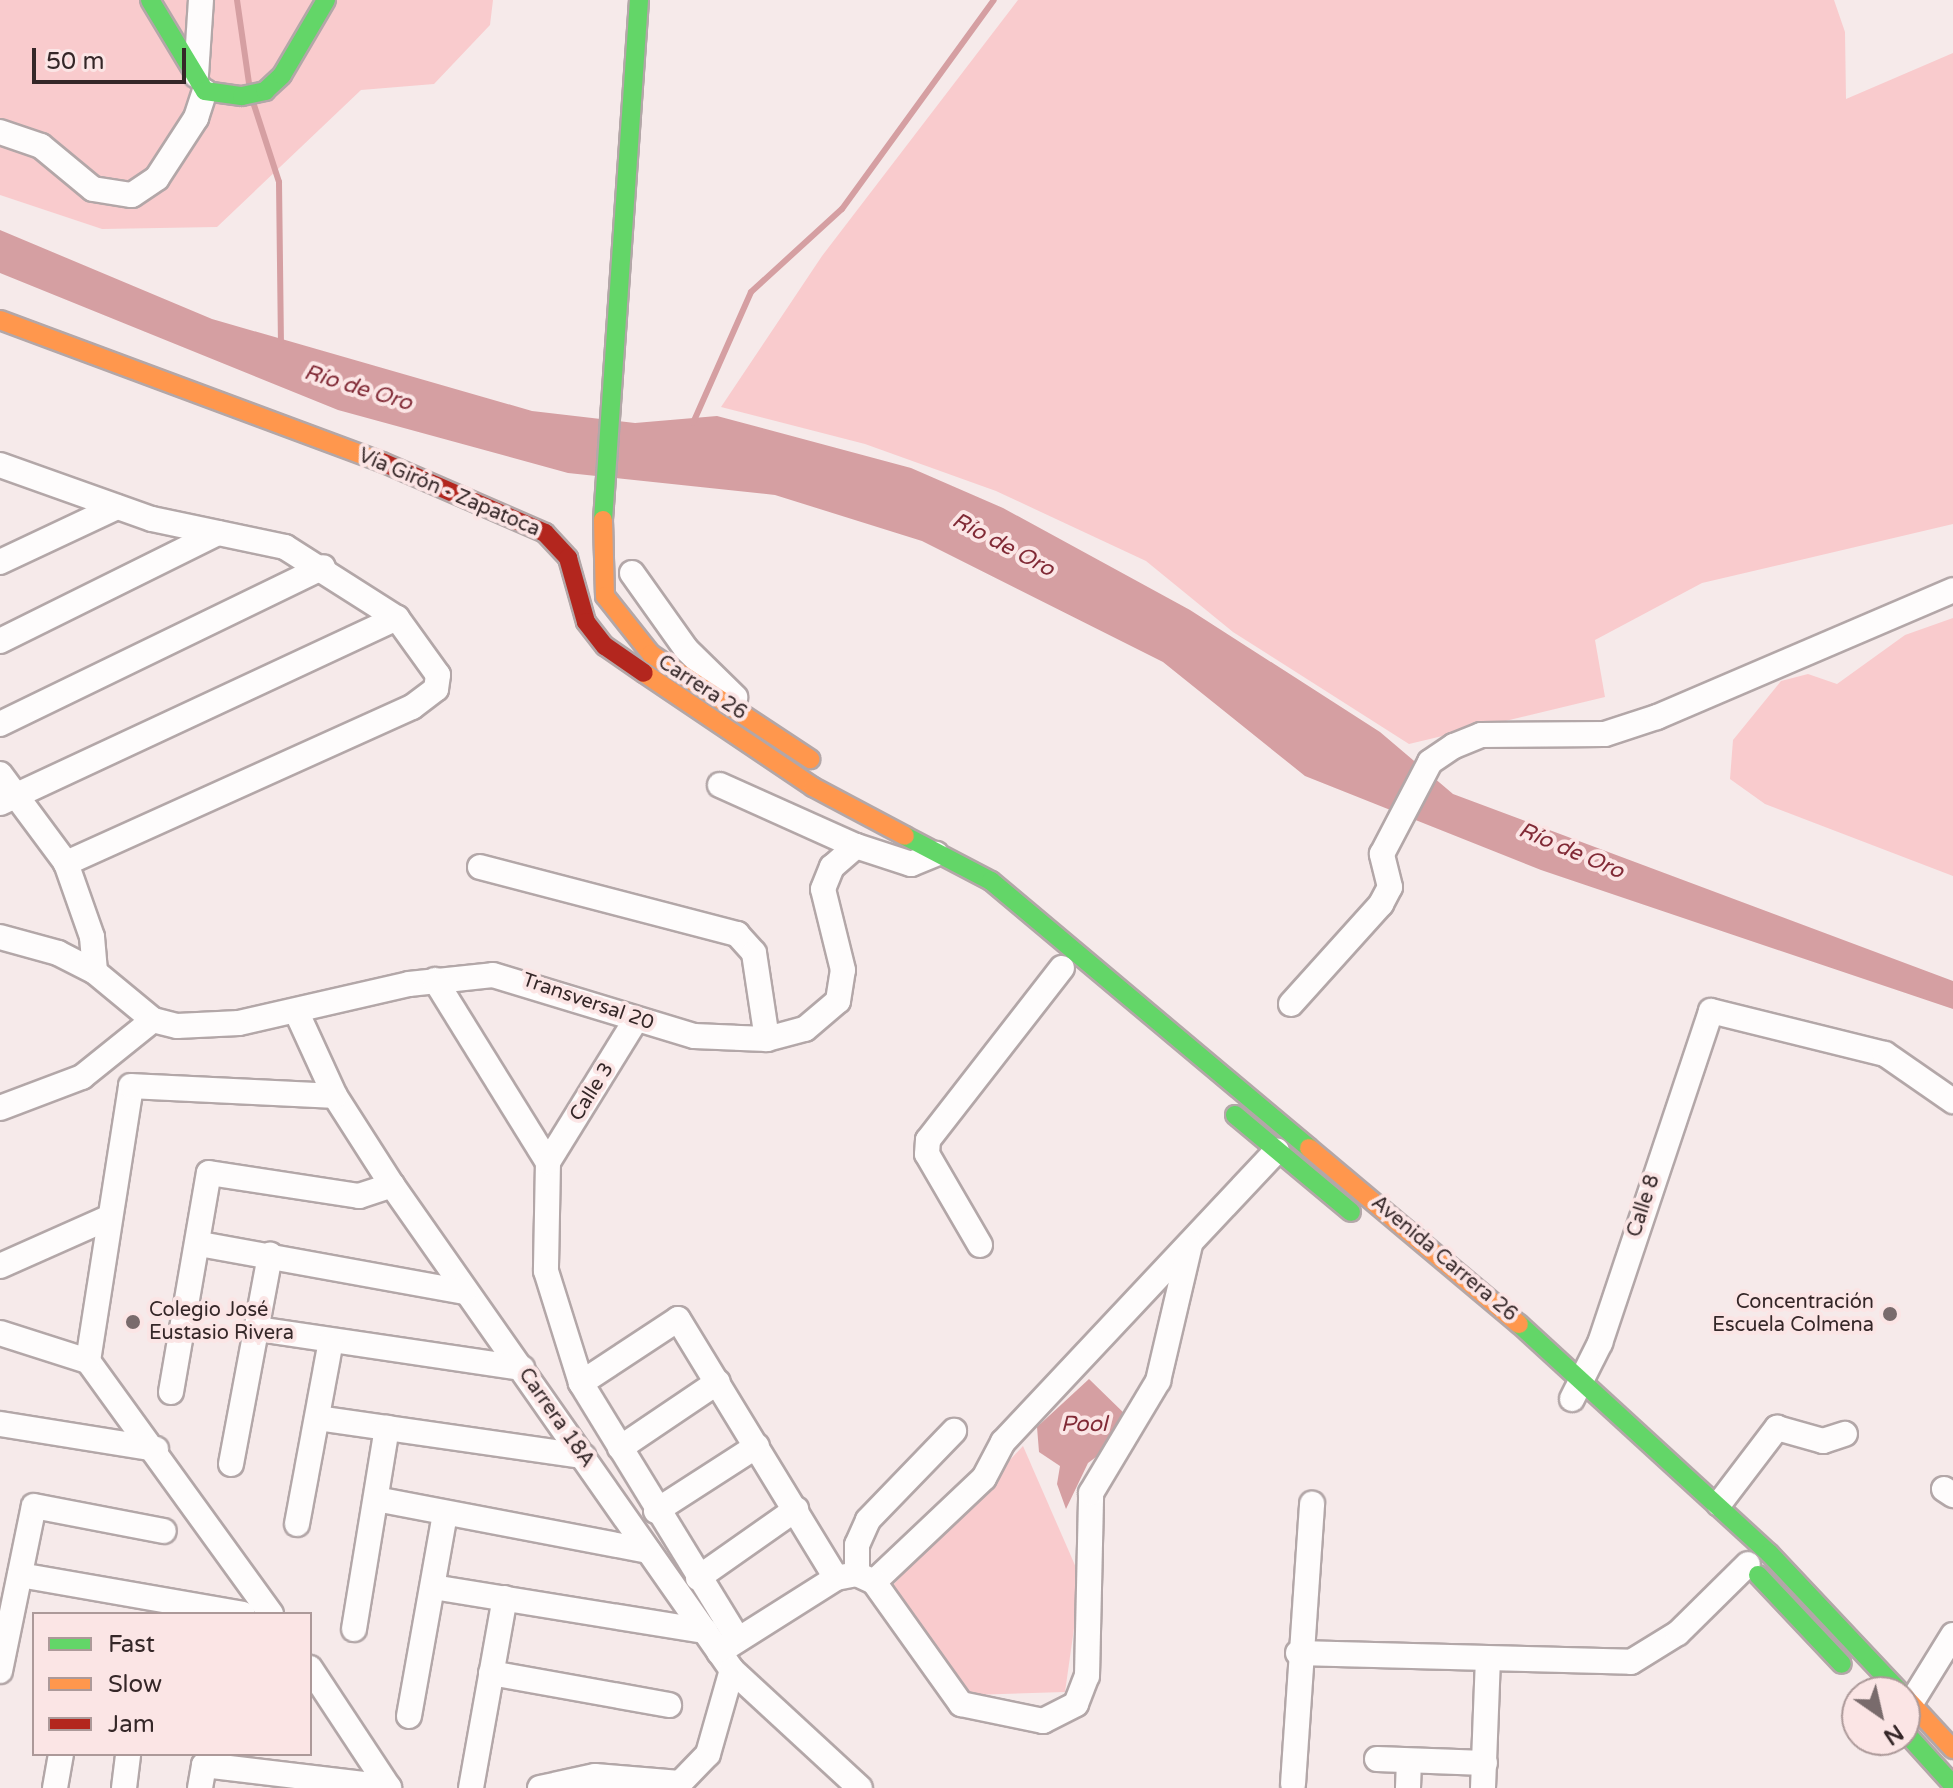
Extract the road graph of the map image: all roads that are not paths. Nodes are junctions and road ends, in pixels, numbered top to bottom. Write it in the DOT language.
graph roads {
  1 [pos="150,0"];
  2 [pos="201,0"];
  3 [pos="326,0"];
  4 [pos="639,0"];
  5 [pos="200,83"];
  6 [pos="0,132"];
  7 [pos="0,320"];
  8 [pos="0,465"];
  9 [pos="117,507"];
  10 [pos="218,533"];
  11 [pos="0,562"];
  12 [pos="323,567"];
  13 [pos="632,573"];
  14 [pos="1953,590"];
  15 [pos="397,618"];
  16 [pos="0,641"];
  17 [pos="0,724"];
  18 [pos="767,730"];
  19 [pos="0,774"];
  20 [pos="720,785"];
  21 [pos="9,799"];
  22 [pos="853,804"];
  23 [pos="856,846"];
  24 [pos="946,860"];
  25 [pos="66,863"];
  26 [pos="480,867"];
  27 [pos="0,937"];
  28 [pos="1062,968"];
  29 [pos="95,972"];
  30 [pos="435,980"];
  31 [pos="1291,1004"];
  32 [pos="297,1013"];
  33 [pos="153,1020"];
  34 [pos="635,1021"];
  35 [pos="767,1039"];
  36 [pos="335,1096"];
  37 [pos="1953,1101"];
  38 [pos="0,1108"];
  39 [pos="1277,1150"];
  40 [pos="548,1162"];
  41 [pos="392,1185"];
  42 [pos="110,1217"];
  43 [pos="200,1244"];
  44 [pos="980,1245"];
  45 [pos="1190,1245"];
  46 [pos="270,1255"];
  47 [pos="0,1266"];
  48 [pos="464,1292"];
  49 [pos="258,1329"];
  50 [pos="0,1333"];
  51 [pos="331,1341"];
  52 [pos="88,1361"];
  53 [pos="522,1368"];
  54 [pos="718,1382"];
  55 [pos="581,1383"];
  56 [pos="1577,1388"];
  57 [pos="171,1392"];
  58 [pos="318,1418"];
  59 [pos="0,1424"];
  60 [pos="387,1428"];
  61 [pos="954,1431"];
  62 [pos="1845,1434"];
  63 [pos="757,1446"];
  64 [pos="620,1448"];
  65 [pos="156,1449"];
  66 [pos="583,1456"];
  67 [pos="231,1464"];
  68 [pos="376,1499"];
  69 [pos="1312,1504"];
  70 [pos="1719,1504"];
  71 [pos="796,1509"];
  72 [pos="656,1511"];
  73 [pos="445,1513"];
  74 [pos="297,1524"];
  75 [pos="164,1531"];
  76 [pos="648,1551"];
  77 [pos="1748,1564"];
  78 [pos="20,1575"];
  79 [pos="698,1578"];
  80 [pos="856,1578"];
  81 [pos="433,1587"];
  82 [pos="505,1598"];
  83 [pos="89,1602"];
  84 [pos="217,1612"];
  85 [pos="270,1612"];
  86 [pos="354,1629"];
  87 [pos="705,1631"];
  88 [pos="1953,1635"];
  89 [pos="730,1653"];
  90 [pos="1298,1653"];
  91 [pos="1488,1659"];
  92 [pos="0,1671"];
  93 [pos="312,1671"];
  94 [pos="491,1673"];
  95 [pos="1853,1676"];
  96 [pos="1885,1676"];
  97 [pos="1921,1676"];
  98 [pos="312,1700"];
  99 [pos="337,1704"];
  100 [pos="669,1705"];
  101 [pos="1921,1714"];
  102 [pos="409,1716"];
  103 [pos="1953,1749"];
  104 [pos="1921,1750"];
  105 [pos="61,1756"];
  106 [pos="128,1756"];
  107 [pos="1377,1759"];
  108 [pos="1409,1762"];
  109 [pos="1485,1763"];
  110 [pos="1293,1784"];
  111 [pos="1953,1785"];
  112 [pos="55,1788"];
  113 [pos="124,1788"];
  114 [pos="200,1788"];
  115 [pos="389,1788"];
  116 [pos="471,1788"];
  117 [pos="540,1788"];
  118 [pos="860,1788"];
  119 [pos="1408,1788"];
  120 [pos="1483,1788"];
  1 -- 5 [label="main road"];
  2 -- 5 [label="street"];
  3 -- 5 [label="main road"];
  4 -- 18 [label="main road, Carrera 26"];
  5 -- 6 [label="street"];
  7 -- 22 [label="main road, Vía Girón - Zapatoca"];
  8 -- 9 [label="street"];
  9 -- 10 [label="street"];
  9 -- 11 [label="street"];
  10 -- 12 [label="street"];
  10 -- 16 [label="street"];
  12 -- 15 [label="street"];
  12 -- 17 [label="street"];
  13 -- 18 [label="street"];
  14 -- 31 [label="street"];
  15 -- 21 [label="street"];
  15 -- 25 [label="street"];
  18 -- 22 [label="main road, Carrera 26"];
  19 -- 21 [label="street"];
  20 -- 23 [label="street"];
  21 -- 25 [label="street"];
  22 -- 24 [label="main road, Avenida Carrera 26"];
  23 -- 24 [label="street"];
  23 -- 35 [label="street, Transversal 20"];
  24 -- 28 [label="main road, Avenida Carrera 26"];
  24 -- 56 [label="main road, Avenida Carrera 26"];
  25 -- 29 [label="street"];
  26 -- 35 [label="street"];
  27 -- 29 [label="street"];
  28 -- 39 [label="main road, Avenida Carrera 26"];
  28 -- 44 [label="street"];
  29 -- 33 [label="street"];
  30 -- 32 [label="street, Transversal 20"];
  30 -- 34 [label="street, Transversal 20"];
  30 -- 40 [label="street"];
  32 -- 33 [label="street, Transversal 20"];
  32 -- 36 [label="street, Carrera 18A"];
  33 -- 38 [label="street"];
  34 -- 35 [label="street, Transversal 20"];
  34 -- 40 [label="street, Calle 3"];
  36 -- 41 [label="street, Carrera 18A"];
  36 -- 42 [label="street"];
  37 -- 56 [label="street, Calle 8"];
  39 -- 45 [label="street"];
  39 -- 56 [label="main road, Avenida Carrera 26"];
  40 -- 55 [label="street"];
  41 -- 43 [label="street"];
  41 -- 48 [label="street, Carrera 18A"];
  42 -- 47 [label="street"];
  42 -- 52 [label="street"];
  43 -- 46 [label="street"];
  43 -- 57 [label="street"];
  45 -- 80 [label="street"];
  45 -- 80 [label="street"];
  46 -- 48 [label="street"];
  46 -- 49 [label="street"];
  48 -- 53 [label="street, Carrera 18A"];
  49 -- 51 [label="street"];
  49 -- 67 [label="street"];
  50 -- 52 [label="street"];
  51 -- 53 [label="street"];
  51 -- 58 [label="street"];
  52 -- 65 [label="street"];
  53 -- 66 [label="street, Carrera 18A"];
  54 -- 55 [label="street"];
  54 -- 63 [label="street"];
  54 -- 64 [label="street"];
  55 -- 64 [label="street"];
  56 -- 70 [label="main road, Avenida Carrera 26"];
  56 -- 77 [label="main road, Avenida Carrera 26"];
  58 -- 60 [label="street"];
  58 -- 74 [label="street"];
  59 -- 65 [label="street"];
  60 -- 66 [label="street"];
  60 -- 68 [label="street"];
  61 -- 80 [label="street"];
  62 -- 70 [label="street"];
  63 -- 71 [label="street"];
  63 -- 72 [label="street"];
  64 -- 72 [label="street"];
  65 -- 85 [label="street"];
  66 -- 76 [label="street, Carrera 18A"];
  68 -- 73 [label="street"];
  68 -- 86 [label="street"];
  69 -- 90 [label="street"];
  70 -- 96 [label="main road, Avenida Carrera 26"];
  71 -- 79 [label="street"];
  71 -- 80 [label="street"];
  72 -- 79 [label="street"];
  73 -- 76 [label="street"];
  73 -- 81 [label="street"];
  75 -- 78 [label="street"];
  76 -- 87 [label="street, Carrera 18A"];
  77 -- 91 [label="street"];
  77 -- 95 [label="main road, Avenida Carrera 26"];
  78 -- 83 [label="street"];
  78 -- 92 [label="street"];
  79 -- 89 [label="street"];
  80 -- 89 [label="street"];
  81 -- 82 [label="street"];
  81 -- 102 [label="street"];
  82 -- 87 [label="street"];
  82 -- 94 [label="street"];
  83 -- 84 [label="street"];
  87 -- 89 [label="street, Carrera 18A"];
  88 -- 97 [label="street"];
  89 -- 117 [label="street"];
  89 -- 118 [label="street, Carrera 18A"];
  90 -- 91 [label="street"];
  90 -- 110 [label="street"];
  91 -- 109 [label="street"];
  93 -- 99 [label="street"];
  94 -- 100 [label="street"];
  94 -- 116 [label="street"];
  98 -- 99 [label="street"];
  99 -- 115 [label="street"];
  101 -- 103 [label="main road, Avenida Carrera 26"];
  104 -- 111 [label="main road"];
  105 -- 112 [label="street"];
  106 -- 113 [label="street"];
  107 -- 108 [label="street"];
  108 -- 109 [label="street"];
  108 -- 119 [label="street"];
  109 -- 120 [label="street"];
  114 -- 115 [label="street"];
}
